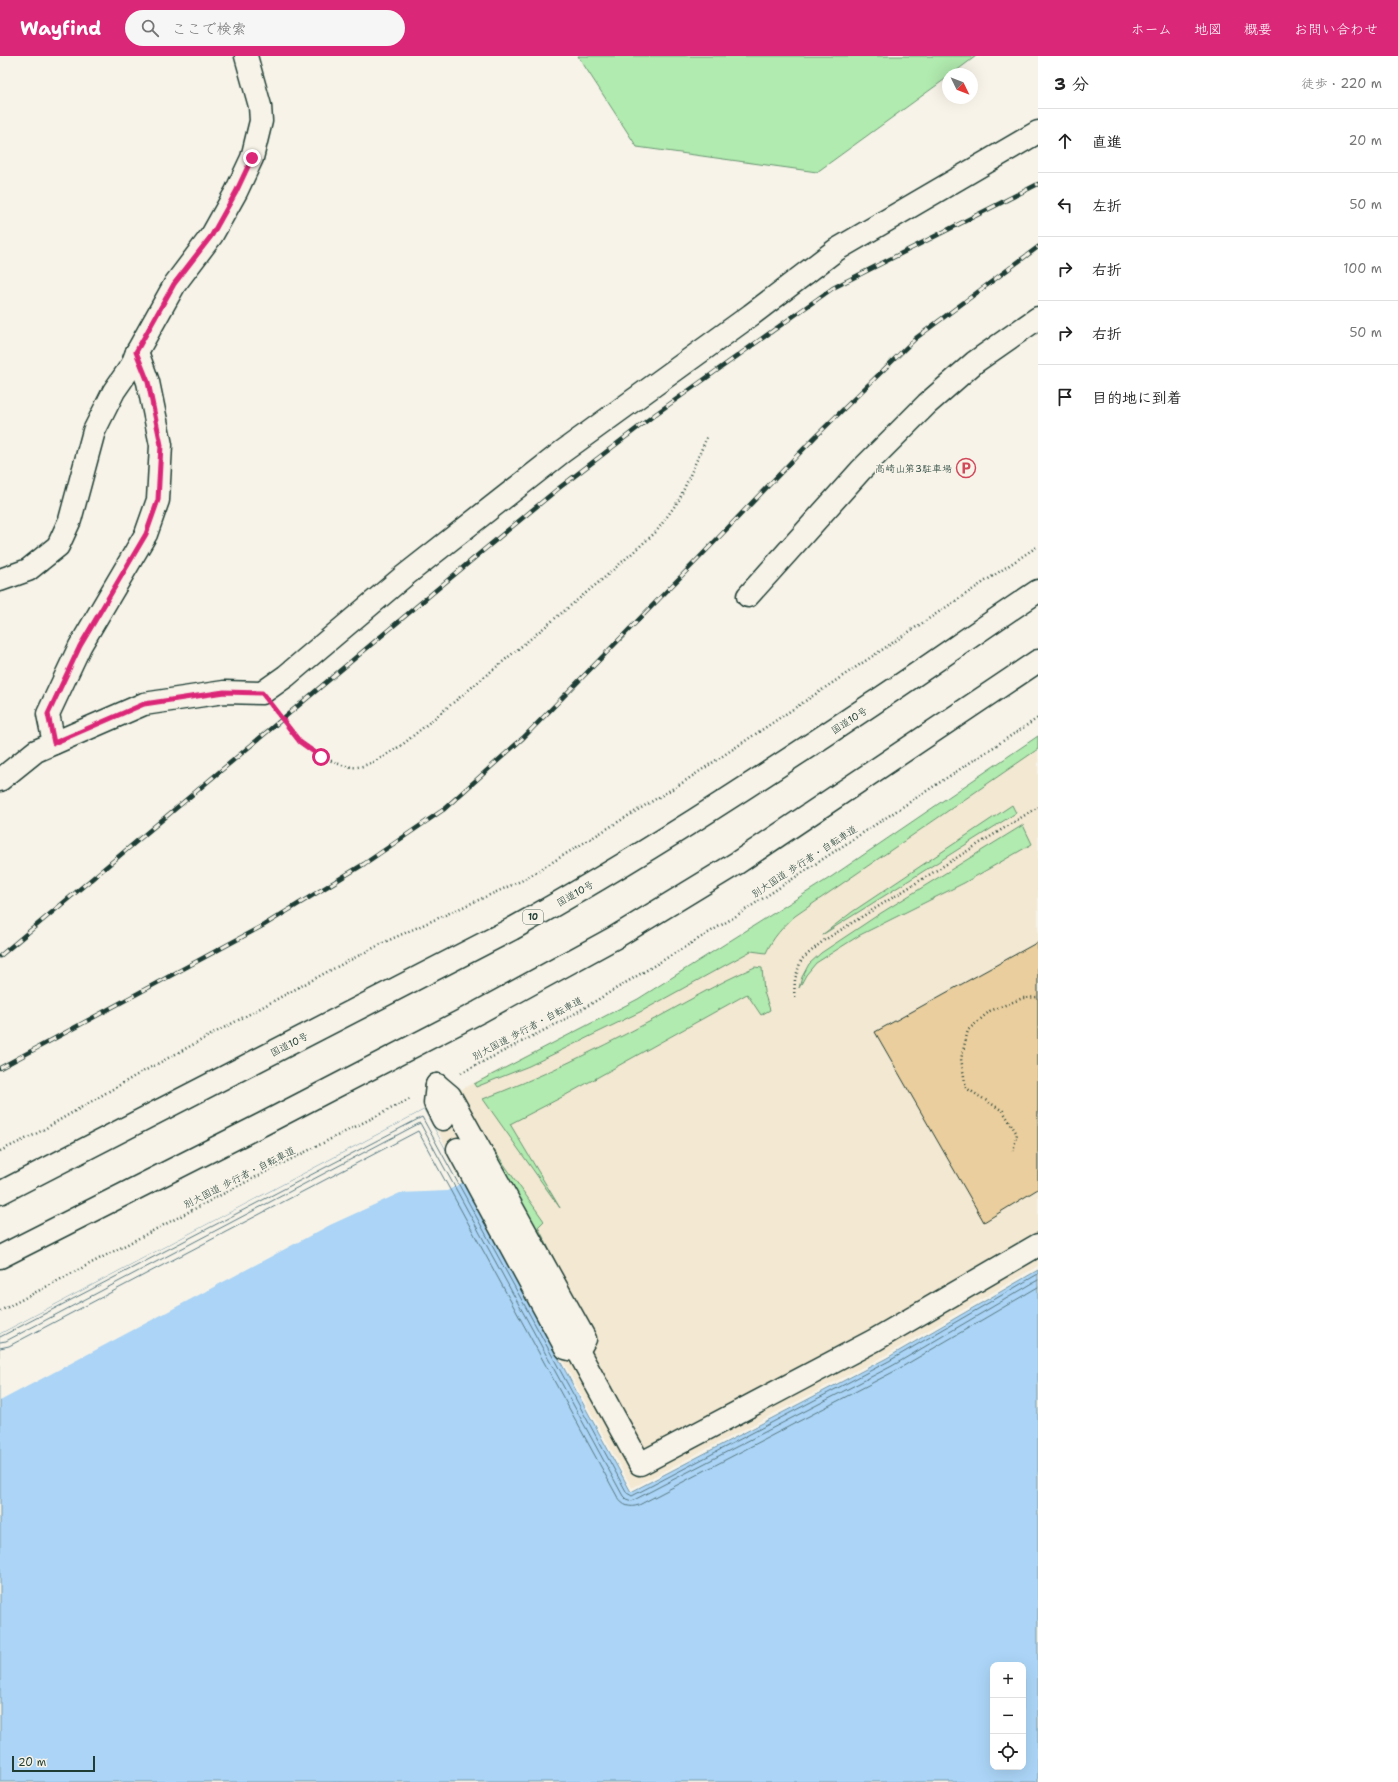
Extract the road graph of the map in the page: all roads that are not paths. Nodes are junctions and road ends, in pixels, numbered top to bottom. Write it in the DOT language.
graph roads {
  1 [pos="246,56"];
  2 [pos="1038,132"];
  3 [pos="1038,318"];
  4 [pos="136,352"];
  5 [pos="0,580"];
  6 [pos="1038,591"];
  7 [pos="748,596"];
  8 [pos="1038,661"];
  9 [pos="54,743"];
  10 [pos="0,780"];
  11 [pos="443,1119"];
  12 [pos="458,1149"];
  13 [pos="0,1193"];
  14 [pos="1038,1245"];
  15 [pos="0,1257"];
  16 [pos="578,1351"];
  1 -- 4 [label="main road"];
  2 -- 9 [label="main road"];
  3 -- 7 [label="main road"];
  4 -- 5 [label="main road"];
  4 -- 9 [label="main road"];
  6 -- 13 [label="main road, 国道10号 / 10"];
  8 -- 15 [label="main road"];
  9 -- 10 [label="main road"];
  11 -- 16 [label="main road"];
  12 -- 16 [label="main road"];
  14 -- 16 [label="main road"];
}
